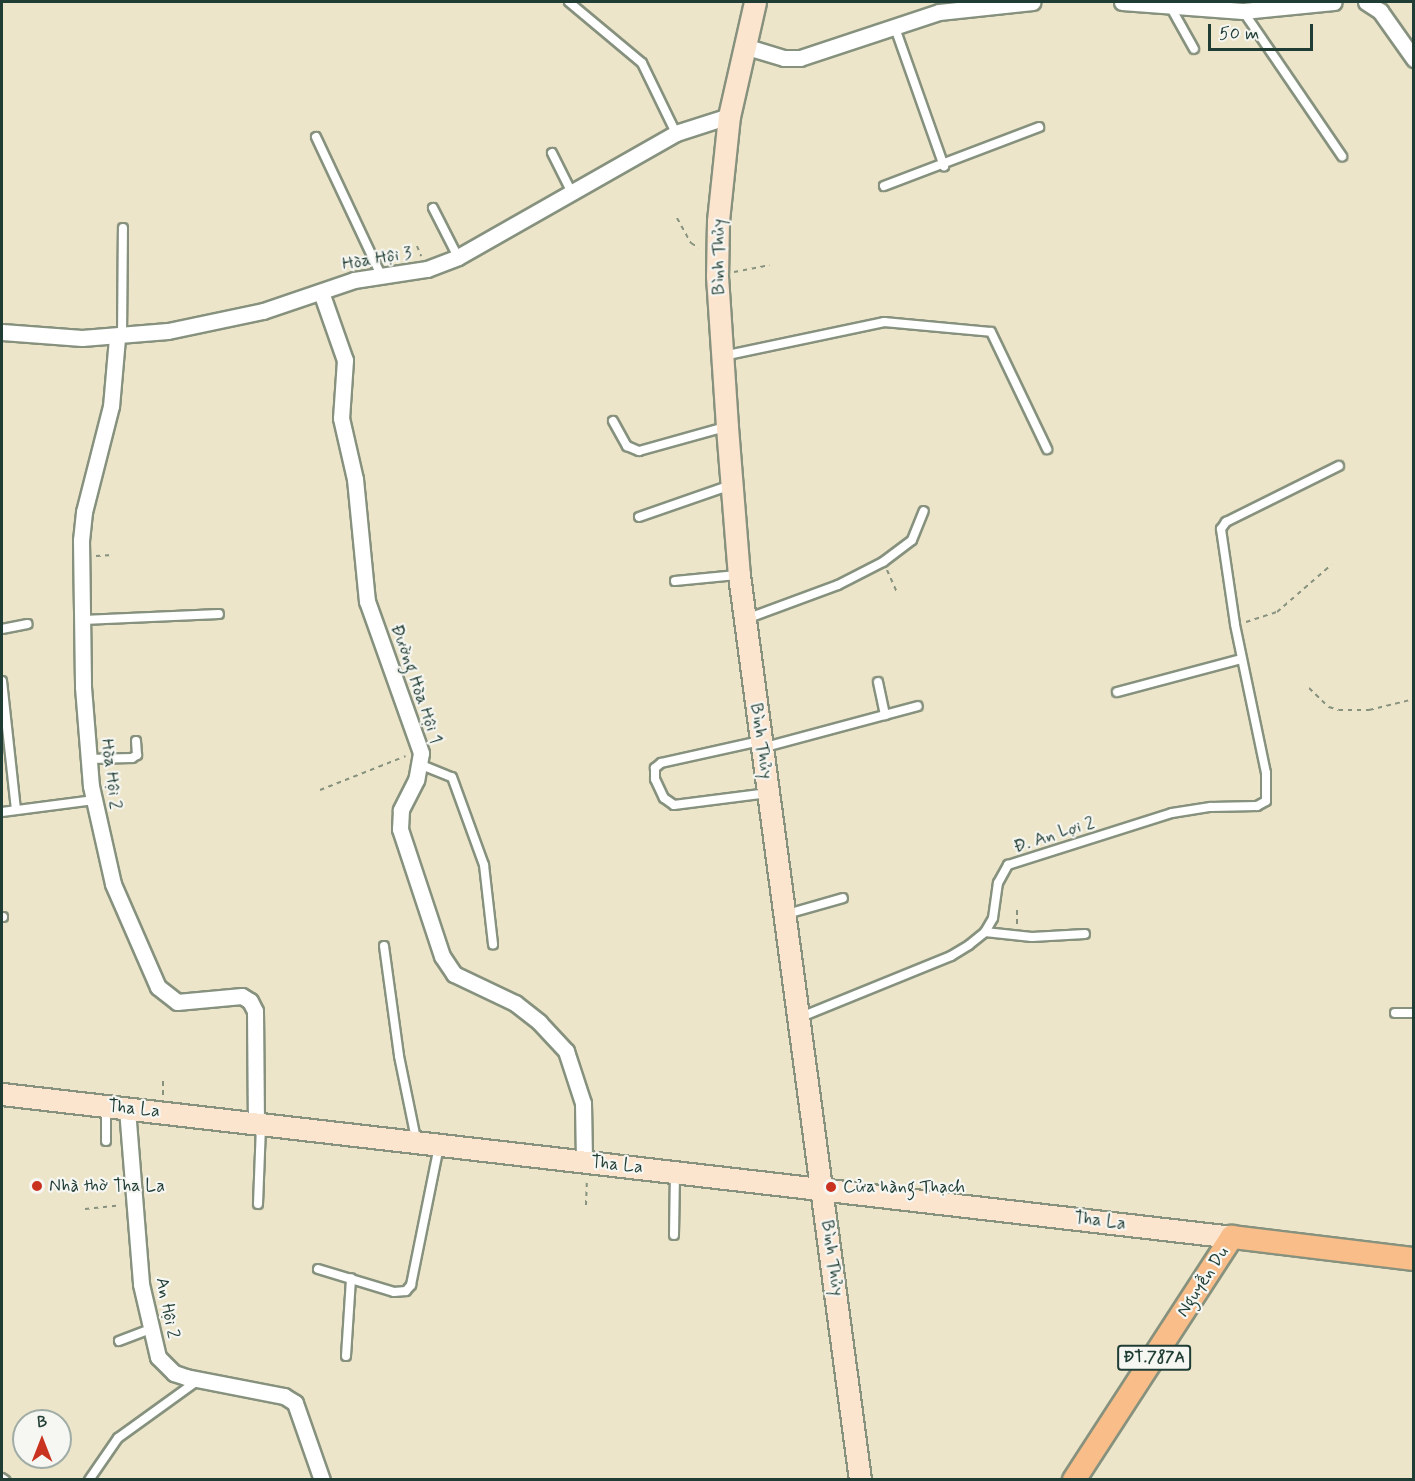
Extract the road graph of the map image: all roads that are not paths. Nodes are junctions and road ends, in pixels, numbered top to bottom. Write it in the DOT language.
graph roads {
  1 [pos="569,2"];
  2 [pos="755,2"];
  3 [pos="1032,2"];
  4 [pos="1122,2"];
  5 [pos="1149,2"];
  6 [pos="1334,2"];
  7 [pos="1366,2"];
  8 [pos="1169,4"];
  9 [pos="1204,4"];
  10 [pos="1243,11"];
  11 [pos="894,25"];
  12 [pos="744,46"];
  13 [pos="1194,49"];
  14 [pos="1413,59"];
  15 [pos="729,116"];
  16 [pos="1038,127"];
  17 [pos="676,133"];
  18 [pos="316,138"];
  19 [pos="552,153"];
  20 [pos="1342,156"];
  21 [pos="944,166"];
  22 [pos="884,186"];
  23 [pos="572,194"];
  24 [pos="433,208"];
  25 [pos="123,228"];
  26 [pos="458,257"];
  27 [pos="381,275"];
  28 [pos="321,292"];
  29 [pos="2,332"];
  30 [pos="120,337"];
  31 [pos="722,357"];
  32 [pos="614,421"];
  33 [pos="726,427"];
  34 [pos="1047,449"];
  35 [pos="1339,466"];
  36 [pos="731,485"];
  37 [pos="924,511"];
  38 [pos="639,517"];
  39 [pos="739,575"];
  40 [pos="675,581"];
  41 [pos="219,614"];
  42 [pos="744,619"];
  43 [pos="83,620"];
  44 [pos="28,624"];
  45 [pos="2,629"];
  46 [pos="1241,659"];
  47 [pos="2,681"];
  48 [pos="878,682"];
  49 [pos="1117,692"];
  50 [pos="918,706"];
  51 [pos="885,715"];
  52 [pos="136,741"];
  53 [pos="763,744"];
  54 [pos="419,757"];
  55 [pos="87,759"];
  56 [pos="769,793"];
  57 [pos="94,800"];
  58 [pos="15,809"];
  59 [pos="2,812"];
  60 [pos="843,898"];
  61 [pos="784,914"];
  62 [pos="985,932"];
  63 [pos="1085,934"];
  64 [pos="493,944"];
  65 [pos="384,946"];
  66 [pos="1395,1014"];
  67 [pos="1413,1014"];
  68 [pos="797,1018"];
  69 [pos="2,1094"];
  70 [pos="106,1107"];
  71 [pos="128,1109"];
  72 [pos="258,1122"];
  73 [pos="106,1141"];
  74 [pos="417,1144"];
  75 [pos="440,1146"];
  76 [pos="586,1162"];
  77 [pos="675,1172"];
  78 [pos="823,1188"];
  79 [pos="258,1204"];
  80 [pos="674,1235"];
  81 [pos="1232,1237"];
  82 [pos="1413,1259"];
  83 [pos="318,1269"];
  84 [pos="351,1278"];
  85 [pos="150,1329"];
  86 [pos="119,1341"];
  87 [pos="346,1356"];
  88 [pos="197,1381"];
  89 [pos="89,1479"];
  90 [pos="322,1479"];
  91 [pos="860,1479"];
  92 [pos="1074,1479"];
  1 -- 17 [label="lane"];
  2 -- 12 [label="main road, Bình Thủy"];
  3 -- 11 [label="street"];
  4 -- 5 [label="street"];
  5 -- 8 [label="street"];
  6 -- 10 [label="street"];
  7 -- 14 [label="street"];
  8 -- 9 [label="street"];
  8 -- 13 [label="lane"];
  9 -- 10 [label="street"];
  10 -- 20 [label="lane"];
  11 -- 12 [label="street"];
  11 -- 21 [label="lane"];
  12 -- 15 [label="main road, Bình Thủy"];
  15 -- 17 [label="street, Hòa Hội 3"];
  15 -- 31 [label="main road, Bình Thủy"];
  16 -- 21 [label="lane"];
  17 -- 23 [label="street, Hòa Hội 3"];
  18 -- 27 [label="lane"];
  19 -- 23 [label="lane"];
  21 -- 22 [label="lane"];
  23 -- 26 [label="street, Hòa Hội 3"];
  24 -- 26 [label="lane"];
  25 -- 30 [label="lane"];
  26 -- 27 [label="street, Hòa Hội 3"];
  27 -- 28 [label="street, Hòa Hội 3"];
  28 -- 30 [label="street, Hòa Hội 3"];
  28 -- 54 [label="street, Đường Hòa Hội 1"];
  29 -- 30 [label="street, Hòa Hội 3"];
  30 -- 43 [label="street, Hòa Hội 2"];
  31 -- 33 [label="main road, Bình Thủy"];
  31 -- 34 [label="lane"];
  32 -- 33 [label="lane"];
  33 -- 36 [label="main road, Bình Thủy"];
  35 -- 46 [label="lane"];
  36 -- 38 [label="lane"];
  36 -- 39 [label="main road, Bình Thủy"];
  37 -- 42 [label="lane"];
  39 -- 40 [label="lane"];
  39 -- 42 [label="main road, Bình Thủy"];
  41 -- 43 [label="lane"];
  42 -- 53 [label="main road, Bình Thủy"];
  43 -- 55 [label="street, Hòa Hội 2"];
  44 -- 45 [label="lane"];
  46 -- 49 [label="lane"];
  46 -- 62 [label="lane, Đ. An Lợi 2"];
  47 -- 58 [label="lane"];
  48 -- 51 [label="lane"];
  50 -- 51 [label="lane"];
  51 -- 53 [label="lane"];
  52 -- 55 [label="lane"];
  53 -- 56 [label="main road, Bình Thủy"];
  53 -- 56 [label="lane"];
  54 -- 64 [label="lane"];
  54 -- 76 [label="street, Đường Hòa Hội 1"];
  55 -- 57 [label="street, Hòa Hội 2"];
  56 -- 61 [label="main road, Bình Thủy"];
  57 -- 58 [label="lane"];
  57 -- 72 [label="street, Hòa Hội 2"];
  58 -- 59 [label="lane"];
  60 -- 61 [label="lane"];
  61 -- 68 [label="main road, Bình Thủy"];
  62 -- 63 [label="lane"];
  62 -- 68 [label="lane"];
  65 -- 74 [label="lane"];
  66 -- 67 [label="lane"];
  68 -- 78 [label="main road, Bình Thủy"];
  69 -- 70 [label="main road, Tha La"];
  70 -- 71 [label="main road, Tha La"];
  70 -- 73 [label="lane"];
  71 -- 72 [label="main road, Tha La"];
  71 -- 85 [label="street, An Hội 2"];
  72 -- 74 [label="main road, Tha La"];
  72 -- 79 [label="lane"];
  74 -- 75 [label="main road, Tha La"];
  75 -- 76 [label="main road, Tha La"];
  75 -- 84 [label="lane"];
  76 -- 77 [label="main road, Tha La"];
  77 -- 78 [label="main road, Tha La"];
  77 -- 80 [label="lane"];
  78 -- 81 [label="main road, Tha La"];
  78 -- 91 [label="main road, Bình Thủy"];
  81 -- 82 [label="main road, Nguyễn Du"];
  81 -- 92 [label="main road, Nguyễn Du / ĐT.787A"];
  83 -- 84 [label="lane"];
  84 -- 87 [label="lane"];
  85 -- 86 [label="lane"];
  85 -- 88 [label="street, An Hội 2"];
  88 -- 89 [label="lane"];
  88 -- 90 [label="street, An Hội 2"];
}
